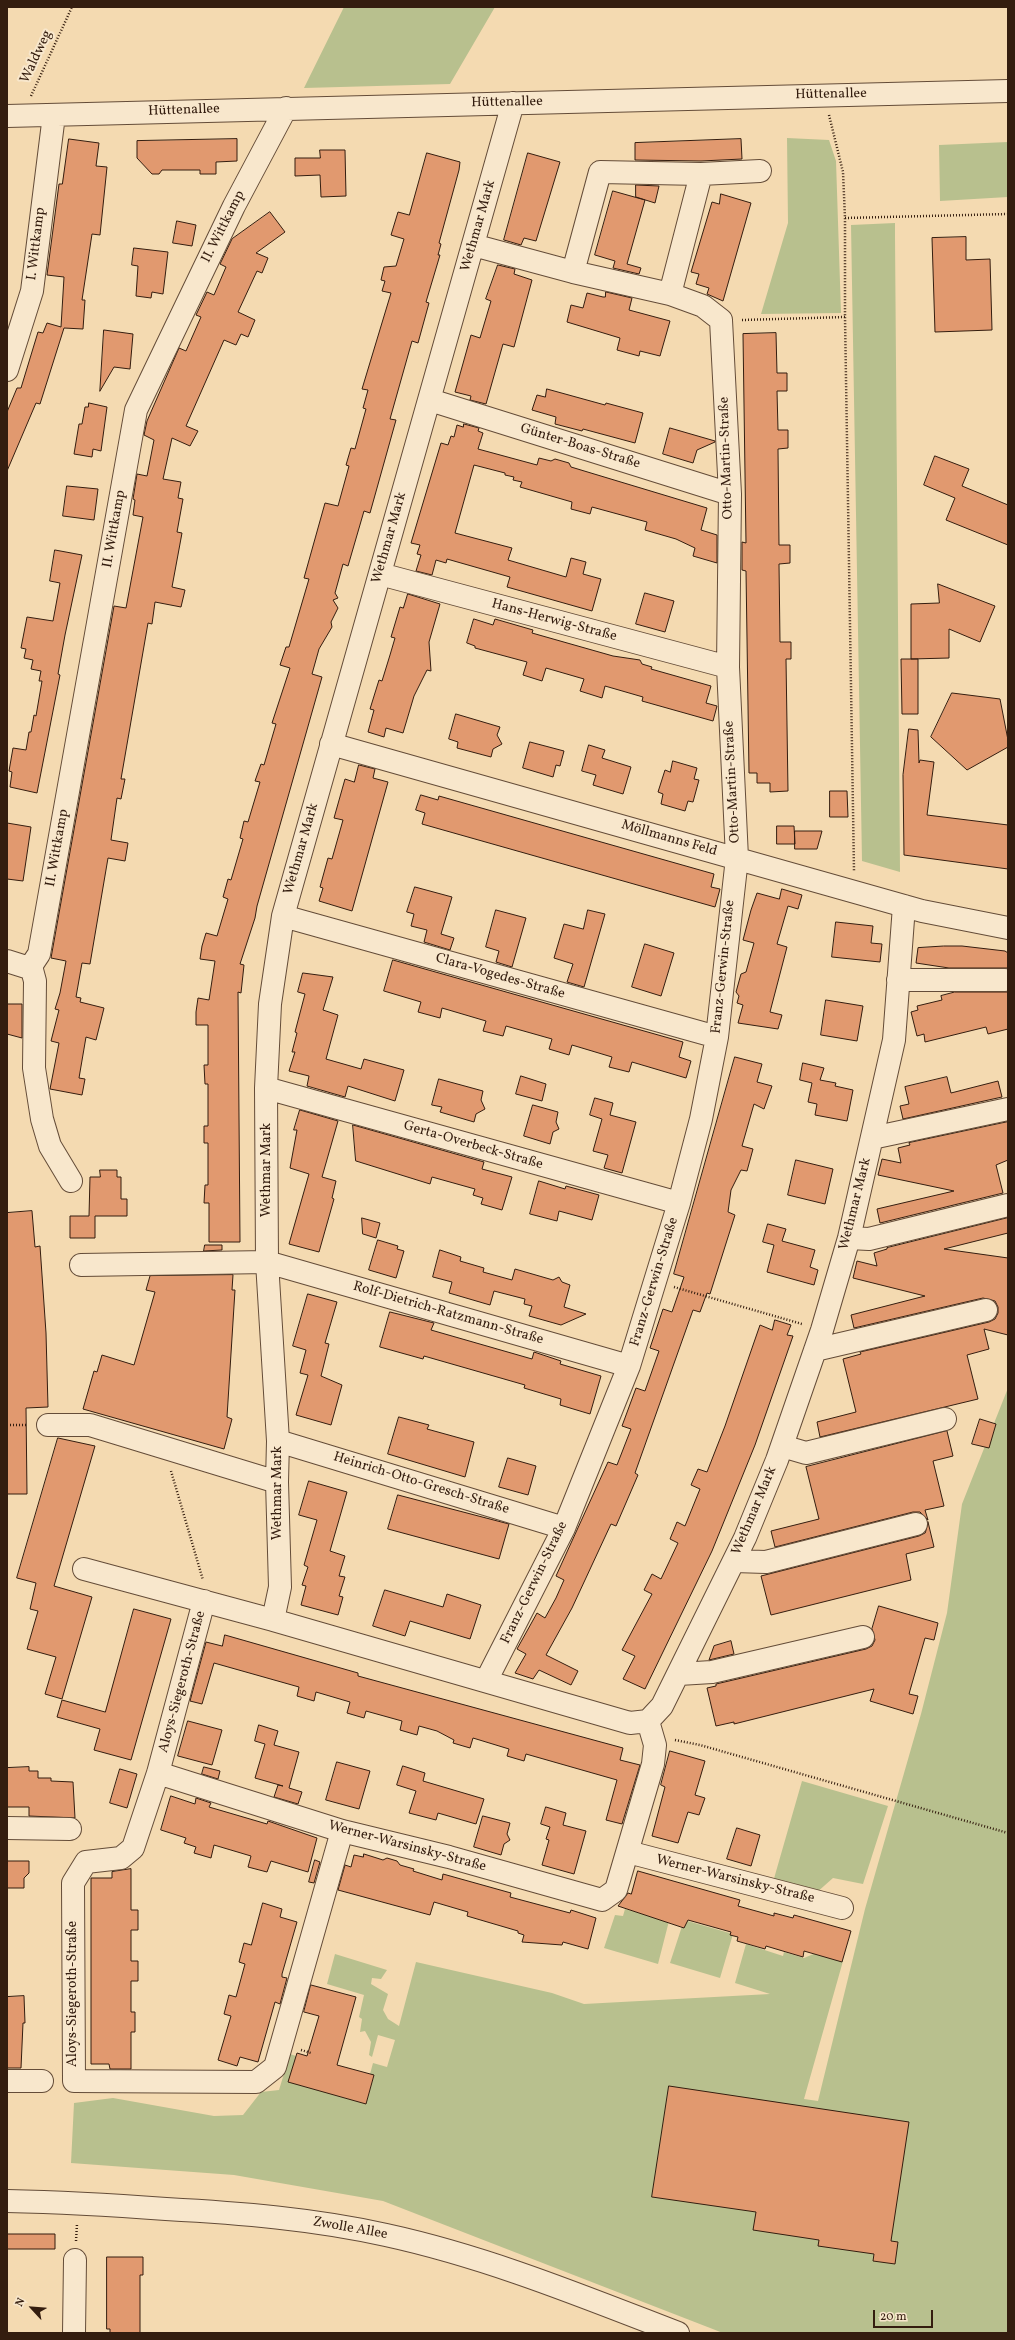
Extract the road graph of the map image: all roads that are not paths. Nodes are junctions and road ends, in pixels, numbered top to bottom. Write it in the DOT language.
graph roads {
  1 [pos="1008,91"];
  2 [pos="513,103"];
  3 [pos="286,108"];
  4 [pos="54,115"];
  5 [pos="14,116"];
  6 [pos="760,171"];
  7 [pos="700,174"];
  8 [pos="473,245"];
  9 [pos="573,272"];
  10 [pos="670,294"];
  11 [pos="7,370"];
  12 [pos="430,400"];
  13 [pos="730,494"];
  14 [pos="380,574"];
  15 [pos="728,667"];
  16 [pos="331,744"];
  17 [pos="737,858"];
  18 [pos="904,906"];
  19 [pos="283,916"];
  20 [pos="1008,928"];
  21 [pos="19,964"];
  22 [pos="898,980"];
  23 [pos="1005,980"];
  24 [pos="717,1037"];
  25 [pos="266,1088"];
  26 [pos="1008,1108"];
  27 [pos="872,1138"];
  28 [pos="71,1181"];
  29 [pos="679,1203"];
  30 [pos="1008,1205"];
  31 [pos="849,1238"];
  32 [pos="267,1262"];
  33 [pos="81,1265"];
  34 [pos="986,1310"];
  35 [pos="815,1350"];
  36 [pos="629,1366"];
  37 [pos="945,1419"];
  38 [pos="48,1425"];
  39 [pos="278,1441"];
  40 [pos="782,1446"];
  41 [pos="277,1482"];
  42 [pos="916,1524"];
  43 [pos="564,1528"];
  44 [pos="734,1561"];
  45 [pos="84,1569"];
  46 [pos="204,1601"];
  47 [pos="273,1620"];
  48 [pos="863,1637"];
  49 [pos="679,1674"];
  50 [pos="486,1681"];
  51 [pos="651,1729"];
  52 [pos="158,1773"];
  53 [pos="7,1828"];
  54 [pos="70,1828"];
  55 [pos="342,1831"];
  56 [pos="628,1852"];
  57 [pos="842,1908"];
  58 [pos="7,2081"];
  59 [pos="42,2081"];
  60 [pos="7,2201"];
  61 [pos="75,2260"];
  62 [pos="74,2333"];
  63 [pos="678,2333"];
  1 -- 2 [label="street, Hüttenallee"];
  2 -- 3 [label="street, Hüttenallee"];
  2 -- 8 [label="street, Wethmar Mark"];
  3 -- 4 [label="street, Hüttenallee"];
  3 -- 21 [label="street, II. Wittkamp"];
  4 -- 5 [label="street, Hüttenallee"];
  4 -- 11 [label="street, I. Wittkamp"];
  6 -- 7 [label="street"];
  7 -- 9 [label="street"];
  7 -- 10 [label="street"];
  8 -- 9 [label="street"];
  8 -- 12 [label="street, Wethmar Mark"];
  9 -- 10 [label="street"];
  10 -- 13 [label="street, Otto-Martin-Straße"];
  12 -- 13 [label="street, Günter-Boas-Straße"];
  12 -- 14 [label="street, Wethmar Mark"];
  13 -- 15 [label="street, Otto-Martin-Straße"];
  14 -- 15 [label="street, Hans-Herwig-Straße"];
  14 -- 16 [label="street, Wethmar Mark"];
  15 -- 17 [label="street, Otto-Martin-Straße"];
  16 -- 17 [label="street, Möllmanns Feld"];
  16 -- 19 [label="street, Wethmar Mark"];
  17 -- 18 [label="street, Möllmanns Feld"];
  17 -- 24 [label="street, Franz-Gerwin-Straße"];
  18 -- 20 [label="street, Möllmanns Feld"];
  18 -- 22 [label="street, Wethmar Mark"];
  19 -- 24 [label="street, Clara-Vogedes-Straße"];
  19 -- 25 [label="street, Wethmar Mark"];
  21 -- 28 [label="street"];
  22 -- 23 [label="street"];
  22 -- 27 [label="street, Wethmar Mark"];
  24 -- 29 [label="street, Franz-Gerwin-Straße"];
  25 -- 29 [label="street, Gerta-Overbeck-Straße"];
  25 -- 32 [label="street, Wethmar Mark"];
  26 -- 27 [label="street"];
  27 -- 31 [label="street, Wethmar Mark"];
  29 -- 36 [label="street, Franz-Gerwin-Straße"];
  30 -- 31 [label="street"];
  31 -- 35 [label="street, Wethmar Mark"];
  32 -- 33 [label="street, Rolf-Dietrich-Ratzmann-Straße"];
  32 -- 36 [label="street, Rolf-Dietrich-Ratzmann-Straße"];
  32 -- 39 [label="street, Wethmar Mark"];
  34 -- 35 [label="street"];
  35 -- 40 [label="street, Wethmar Mark"];
  36 -- 43 [label="street, Franz-Gerwin-Straße"];
  37 -- 40 [label="street"];
  38 -- 41 [label="street"];
  39 -- 41 [label="street, Wethmar Mark"];
  39 -- 43 [label="street, Heinrich-Otto-Gresch-Straße"];
  40 -- 44 [label="street, Wethmar Mark"];
  41 -- 47 [label="street, Wethmar Mark"];
  42 -- 44 [label="street"];
  43 -- 50 [label="street, Franz-Gerwin-Straße"];
  44 -- 49 [label="street, Wethmar Mark"];
  45 -- 46 [label="street"];
  46 -- 47 [label="street"];
  46 -- 52 [label="street, Aloys-Siegeroth-Straße"];
  47 -- 50 [label="street"];
  48 -- 49 [label="street"];
  49 -- 51 [label="street, Wethmar Mark"];
  50 -- 51 [label="street"];
  51 -- 56 [label="street, Werner-Warsinsky-Straße"];
  52 -- 55 [label="street, Werner-Warsinsky-Straße"];
  52 -- 55 [label="street, Aloys-Siegeroth-Straße"];
  53 -- 54 [label="street"];
  55 -- 56 [label="street, Werner-Warsinsky-Straße"];
  56 -- 57 [label="street, Werner-Warsinsky-Straße"];
  58 -- 59 [label="street"];
  60 -- 63 [label="street, Zwolle Allee"];
  61 -- 62 [label="street"];
}
